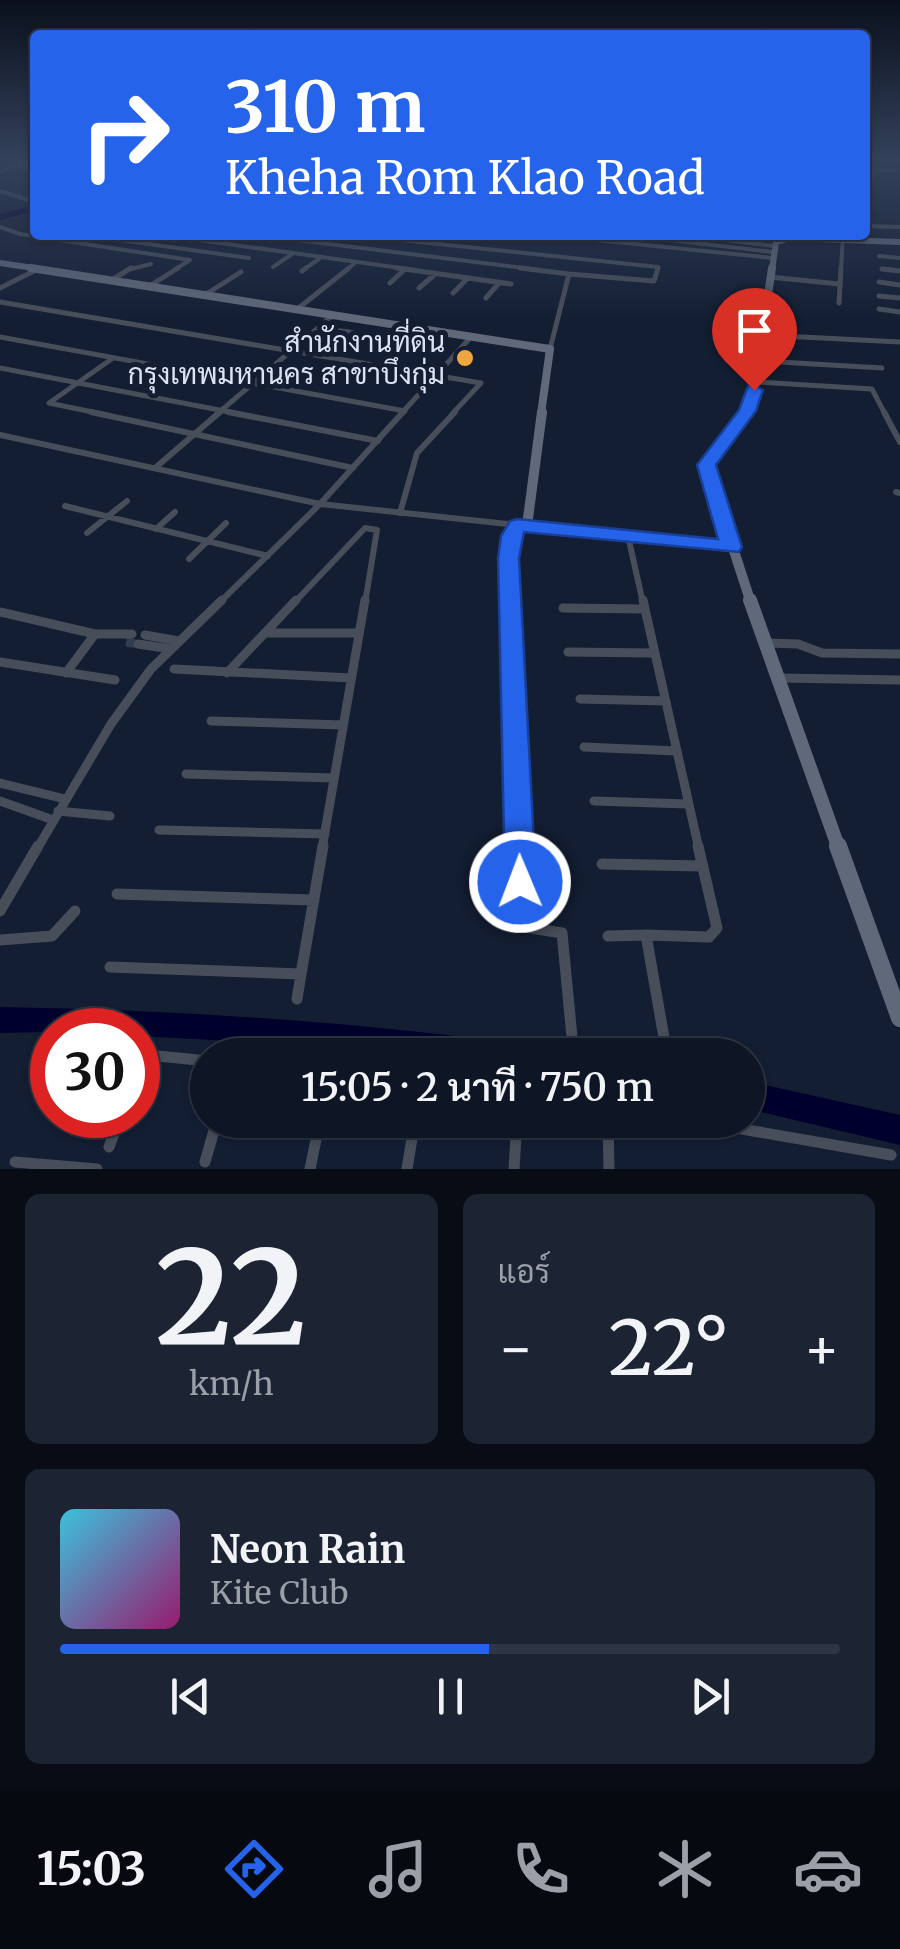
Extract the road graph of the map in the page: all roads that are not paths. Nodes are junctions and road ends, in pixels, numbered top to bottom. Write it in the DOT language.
graph roads {
  1 [pos="870,226"];
  2 [pos="0,227"];
  3 [pos="900,228"];
  4 [pos="30,236"];
  5 [pos="870,239"];
  6 [pos="59,240"];
  7 [pos="120,240"];
  8 [pos="197,240"];
  9 [pos="296,240"];
  10 [pos="398,240"];
  11 [pos="652,240"];
  12 [pos="674,240"];
  13 [pos="713,240"];
  14 [pos="814,240"];
  15 [pos="842,240"];
  16 [pos="900,242"];
  17 [pos="776,244"];
  18 [pos="264,250"];
  19 [pos="292,254"];
  20 [pos="880,256"];
  21 [pos="249,258"];
  22 [pos="321,258"];
  23 [pos="900,258"];
  24 [pos="0,263"];
  25 [pos="242,263"];
  26 [pos="355,263"];
  27 [pos="151,264"];
  28 [pos="273,267"];
  29 [pos="882,269"];
  30 [pos="36,270"];
  31 [pos="404,270"];
  32 [pos="302,271"];
  33 [pos="900,271"];
  34 [pos="240,272"];
  35 [pos="435,274"];
  36 [pos="568,274"];
  37 [pos="770,277"];
  38 [pos="467,278"];
  39 [pos="110,281"];
  40 [pos="879,282"];
  41 [pos="390,283"];
  42 [pos="500,283"];
  43 [pos="511,284"];
  44 [pos="839,284"];
  45 [pos="900,285"];
  46 [pos="148,287"];
  47 [pos="0,288"];
  48 [pos="419,288"];
  49 [pos="453,293"];
  50 [pos="203,296"];
  51 [pos="879,296"];
  52 [pos="486,298"];
  53 [pos="900,298"];
  54 [pos="0,302"];
  55 [pos="839,302"];
  56 [pos="879,309"];
  57 [pos="296,310"];
  58 [pos="900,312"];
  59 [pos="332,316"];
  60 [pos="319,328"];
  61 [pos="356,333"];
  62 [pos="763,335"];
  63 [pos="1,338"];
  64 [pos="470,338"];
  65 [pos="900,342"];
  66 [pos="550,350"];
  67 [pos="292,351"];
  68 [pos="114,358"];
  69 [pos="760,361"];
  70 [pos="0,368"];
  71 [pos="882,368"];
  72 [pos="437,376"];
  73 [pos="78,382"];
  74 [pos="756,382"];
  75 [pos="254,384"];
  76 [pos="223,410"];
  77 [pos="404,411"];
  78 [pos="0,435"];
  79 [pos="193,436"];
  80 [pos="378,441"];
  81 [pos="900,442"];
  82 [pos="155,468"];
  83 [pos="354,468"];
  84 [pos="127,501"];
  85 [pos="320,504"];
  86 [pos="65,506"];
  87 [pos="374,510"];
  88 [pos="175,512"];
  89 [pos="384,512"];
  90 [pos="400,514"];
  91 [pos="108,517"];
  92 [pos="226,523"];
  93 [pos="522,526"];
  94 [pos="365,528"];
  95 [pos="156,529"];
  96 [pos="377,530"];
  97 [pos="87,534"];
  98 [pos="628,536"];
  99 [pos="208,541"];
  100 [pos="731,547"];
  101 [pos="268,556"];
  102 [pos="189,559"];
  103 [pos="563,608"];
  104 [pos="645,609"];
  105 [pos="0,612"];
  106 [pos="266,632"];
  107 [pos="95,634"];
  108 [pos="132,634"];
  109 [pos="358,634"];
  110 [pos="145,635"];
  111 [pos="766,643"];
  112 [pos="138,644"];
  113 [pos="175,645"];
  114 [pos="568,652"];
  115 [pos="654,653"];
  116 [pos="900,654"];
  117 [pos="0,662"];
  118 [pos="174,669"];
  119 [pos="66,673"];
  120 [pos="227,673"];
  121 [pos="350,678"];
  122 [pos="780,678"];
  123 [pos="115,680"];
  124 [pos="900,680"];
  125 [pos="580,699"];
  126 [pos="666,701"];
  127 [pos="211,721"];
  128 [pos="343,725"];
  129 [pos="584,747"];
  130 [pos="676,750"];
  131 [pos="186,774"];
  132 [pos="334,778"];
  133 [pos="0,783"];
  134 [pos="65,799"];
  135 [pos="0,800"];
  136 [pos="594,801"];
  137 [pos="688,804"];
  138 [pos="55,815"];
  139 [pos="110,816"];
  140 [pos="159,830"];
  141 [pos="324,834"];
  142 [pos="602,864"];
  143 [pos="701,866"];
  144 [pos="117,894"];
  145 [pos="314,900"];
  146 [pos="1,906"];
  147 [pos="76,911"];
  148 [pos="646,935"];
  149 [pos="608,936"];
  150 [pos="0,940"];
  151 [pos="110,967"];
  152 [pos="300,974"];
  153 [pos="297,1000"];
  154 [pos="900,1018"];
  155 [pos="572,1037"];
  156 [pos="664,1038"];
  157 [pos="160,1056"];
  158 [pos="190,1059"];
  159 [pos="765,1133"];
  160 [pos="112,1138"];
  161 [pos="211,1138"];
  162 [pos="316,1138"];
  163 [pos="412,1138"];
  164 [pos="515,1138"];
  165 [pos="608,1138"];
  166 [pos="109,1147"];
  167 [pos="891,1155"];
  168 [pos="15,1162"];
  169 [pos="204,1162"];
  170 [pos="96,1169"];
  171 [pos="310,1169"];
  172 [pos="408,1169"];
  173 [pos="514,1169"];
  174 [pos="609,1169"];
  1 -- 3 [label="street"];
  2 -- 4 [label="street"];
  5 -- 16 [label="street"];
  6 -- 46 [label="street"];
  7 -- 21 [label="street"];
  8 -- 18 [label="street"];
  9 -- 36 [label="street"];
  10 -- 36 [label="street"];
  11 -- 17 [label="street"];
  12 -- 17 [label="street"];
  13 -- 17 [label="street"];
  14 -- 17 [label="street"];
  15 -- 44 [label="street"];
  17 -- 37 [label="street"];
  18 -- 19 [label="street"];
  18 -- 21 [label="street"];
  19 -- 22 [label="street"];
  19 -- 28 [label="street"];
  20 -- 23 [label="street"];
  21 -- 25 [label="street"];
  22 -- 26 [label="street"];
  22 -- 32 [label="street"];
  24 -- 30 [label="street"];
  26 -- 31 [label="street"];
  26 -- 57 [label="street"];
  27 -- 39 [label="street"];
  29 -- 33 [label="street"];
  30 -- 39 [label="street"];
  30 -- 47 [label="street"];
  31 -- 35 [label="street"];
  31 -- 41 [label="street"];
  34 -- 50 [label="street"];
  35 -- 38 [label="street"];
  35 -- 48 [label="street"];
  36 -- 66 [label="street"];
  37 -- 44 [label="street"];
  37 -- 62 [label="street"];
  38 -- 42 [label="street"];
  38 -- 49 [label="street"];
  39 -- 46 [label="street"];
  40 -- 45 [label="street"];
  42 -- 43 [label="street"];
  42 -- 52 [label="street"];
  44 -- 55 [label="street"];
  46 -- 50 [label="street"];
  50 -- 57 [label="street"];
  51 -- 53 [label="street"];
  54 -- 67 [label="street"];
  56 -- 58 [label="street"];
  57 -- 59 [label="street"];
  59 -- 60 [label="street"];
  59 -- 64 [label="street"];
  60 -- 61 [label="street"];
  60 -- 67 [label="street"];
  62 -- 65 [label="street"];
  62 -- 69 [label="street"];
  63 -- 68 [label="street"];
  64 -- 66 [label="street"];
  64 -- 72 [label="street"];
  66 -- 93 [label="street"];
  67 -- 72 [label="street"];
  67 -- 75 [label="street"];
  68 -- 73 [label="street"];
  68 -- 75 [label="street"];
  69 -- 71 [label="street"];
  69 -- 74 [label="street"];
  70 -- 73 [label="street"];
  72 -- 77 [label="street"];
  72 -- 90 [label="street"];
  73 -- 76 [label="street"];
  73 -- 79 [label="street"];
  74 -- 81 [label="street"];
  74 -- 100 [label="street"];
  75 -- 76 [label="street"];
  75 -- 77 [label="street"];
  76 -- 79 [label="street"];
  76 -- 80 [label="street"];
  77 -- 80 [label="street"];
  78 -- 82 [label="street"];
  79 -- 82 [label="street"];
  79 -- 83 [label="street"];
  80 -- 83 [label="street"];
  82 -- 85 [label="street"];
  83 -- 85 [label="street"];
  84 -- 91 [label="street"];
  85 -- 87 [label="street"];
  85 -- 101 [label="street"];
  86 -- 91 [label="street"];
  87 -- 89 [label="street"];
  87 -- 94 [label="street"];
  88 -- 95 [label="street"];
  89 -- 90 [label="street"];
  89 -- 96 [label="street"];
  90 -- 93 [label="street"];
  91 -- 95 [label="street"];
  91 -- 97 [label="street"];
  92 -- 99 [label="street"];
  93 -- 98 [label="street"];
  93 -- 155 [label="street"];
  94 -- 96 [label="street"];
  94 -- 106 [label="street"];
  95 -- 99 [label="street"];
  96 -- 109 [label="street"];
  98 -- 100 [label="street"];
  98 -- 104 [label="street"];
  99 -- 101 [label="street"];
  99 -- 102 [label="street"];
  100 -- 111 [label="street"];
  101 -- 113 [label="street"];
  103 -- 104 [label="street"];
  104 -- 115 [label="street"];
  105 -- 107 [label="street"];
  106 -- 109 [label="street"];
  106 -- 120 [label="street"];
  107 -- 108 [label="street"];
  107 -- 119 [label="street"];
  109 -- 121 [label="street"];
  110 -- 113 [label="street"];
  111 -- 116 [label="street"];
  111 -- 122 [label="street"];
  112 -- 113 [label="street"];
  113 -- 134 [label="street"];
  114 -- 115 [label="street"];
  115 -- 126 [label="street"];
  117 -- 119 [label="street"];
  118 -- 120 [label="street"];
  119 -- 123 [label="street"];
  120 -- 121 [label="street"];
  121 -- 128 [label="street"];
  122 -- 124 [label="street"];
  122 -- 154 [label="street"];
  125 -- 126 [label="street"];
  126 -- 130 [label="street"];
  127 -- 128 [label="street"];
  128 -- 132 [label="street"];
  129 -- 130 [label="street"];
  130 -- 137 [label="street"];
  131 -- 132 [label="street"];
  132 -- 141 [label="street"];
  133 -- 134 [label="street"];
  134 -- 138 [label="street"];
  135 -- 138 [label="street"];
  136 -- 137 [label="street"];
  137 -- 143 [label="street"];
  138 -- 139 [label="street"];
  138 -- 146 [label="street"];
  140 -- 141 [label="street"];
  141 -- 145 [label="street"];
  142 -- 143 [label="street"];
  143 -- 148 [label="street"];
  144 -- 145 [label="street"];
  145 -- 152 [label="street"];
  147 -- 150 [label="street"];
  148 -- 149 [label="street"];
  148 -- 156 [label="street"];
  151 -- 152 [label="street"];
  152 -- 153 [label="street"];
  157 -- 158 [label="street"];
  159 -- 167 [label="street"];
  160 -- 166 [label="street"];
  161 -- 169 [label="street"];
  162 -- 171 [label="street"];
  163 -- 172 [label="street"];
  164 -- 173 [label="street"];
  165 -- 174 [label="street"];
  168 -- 170 [label="street"];
}
